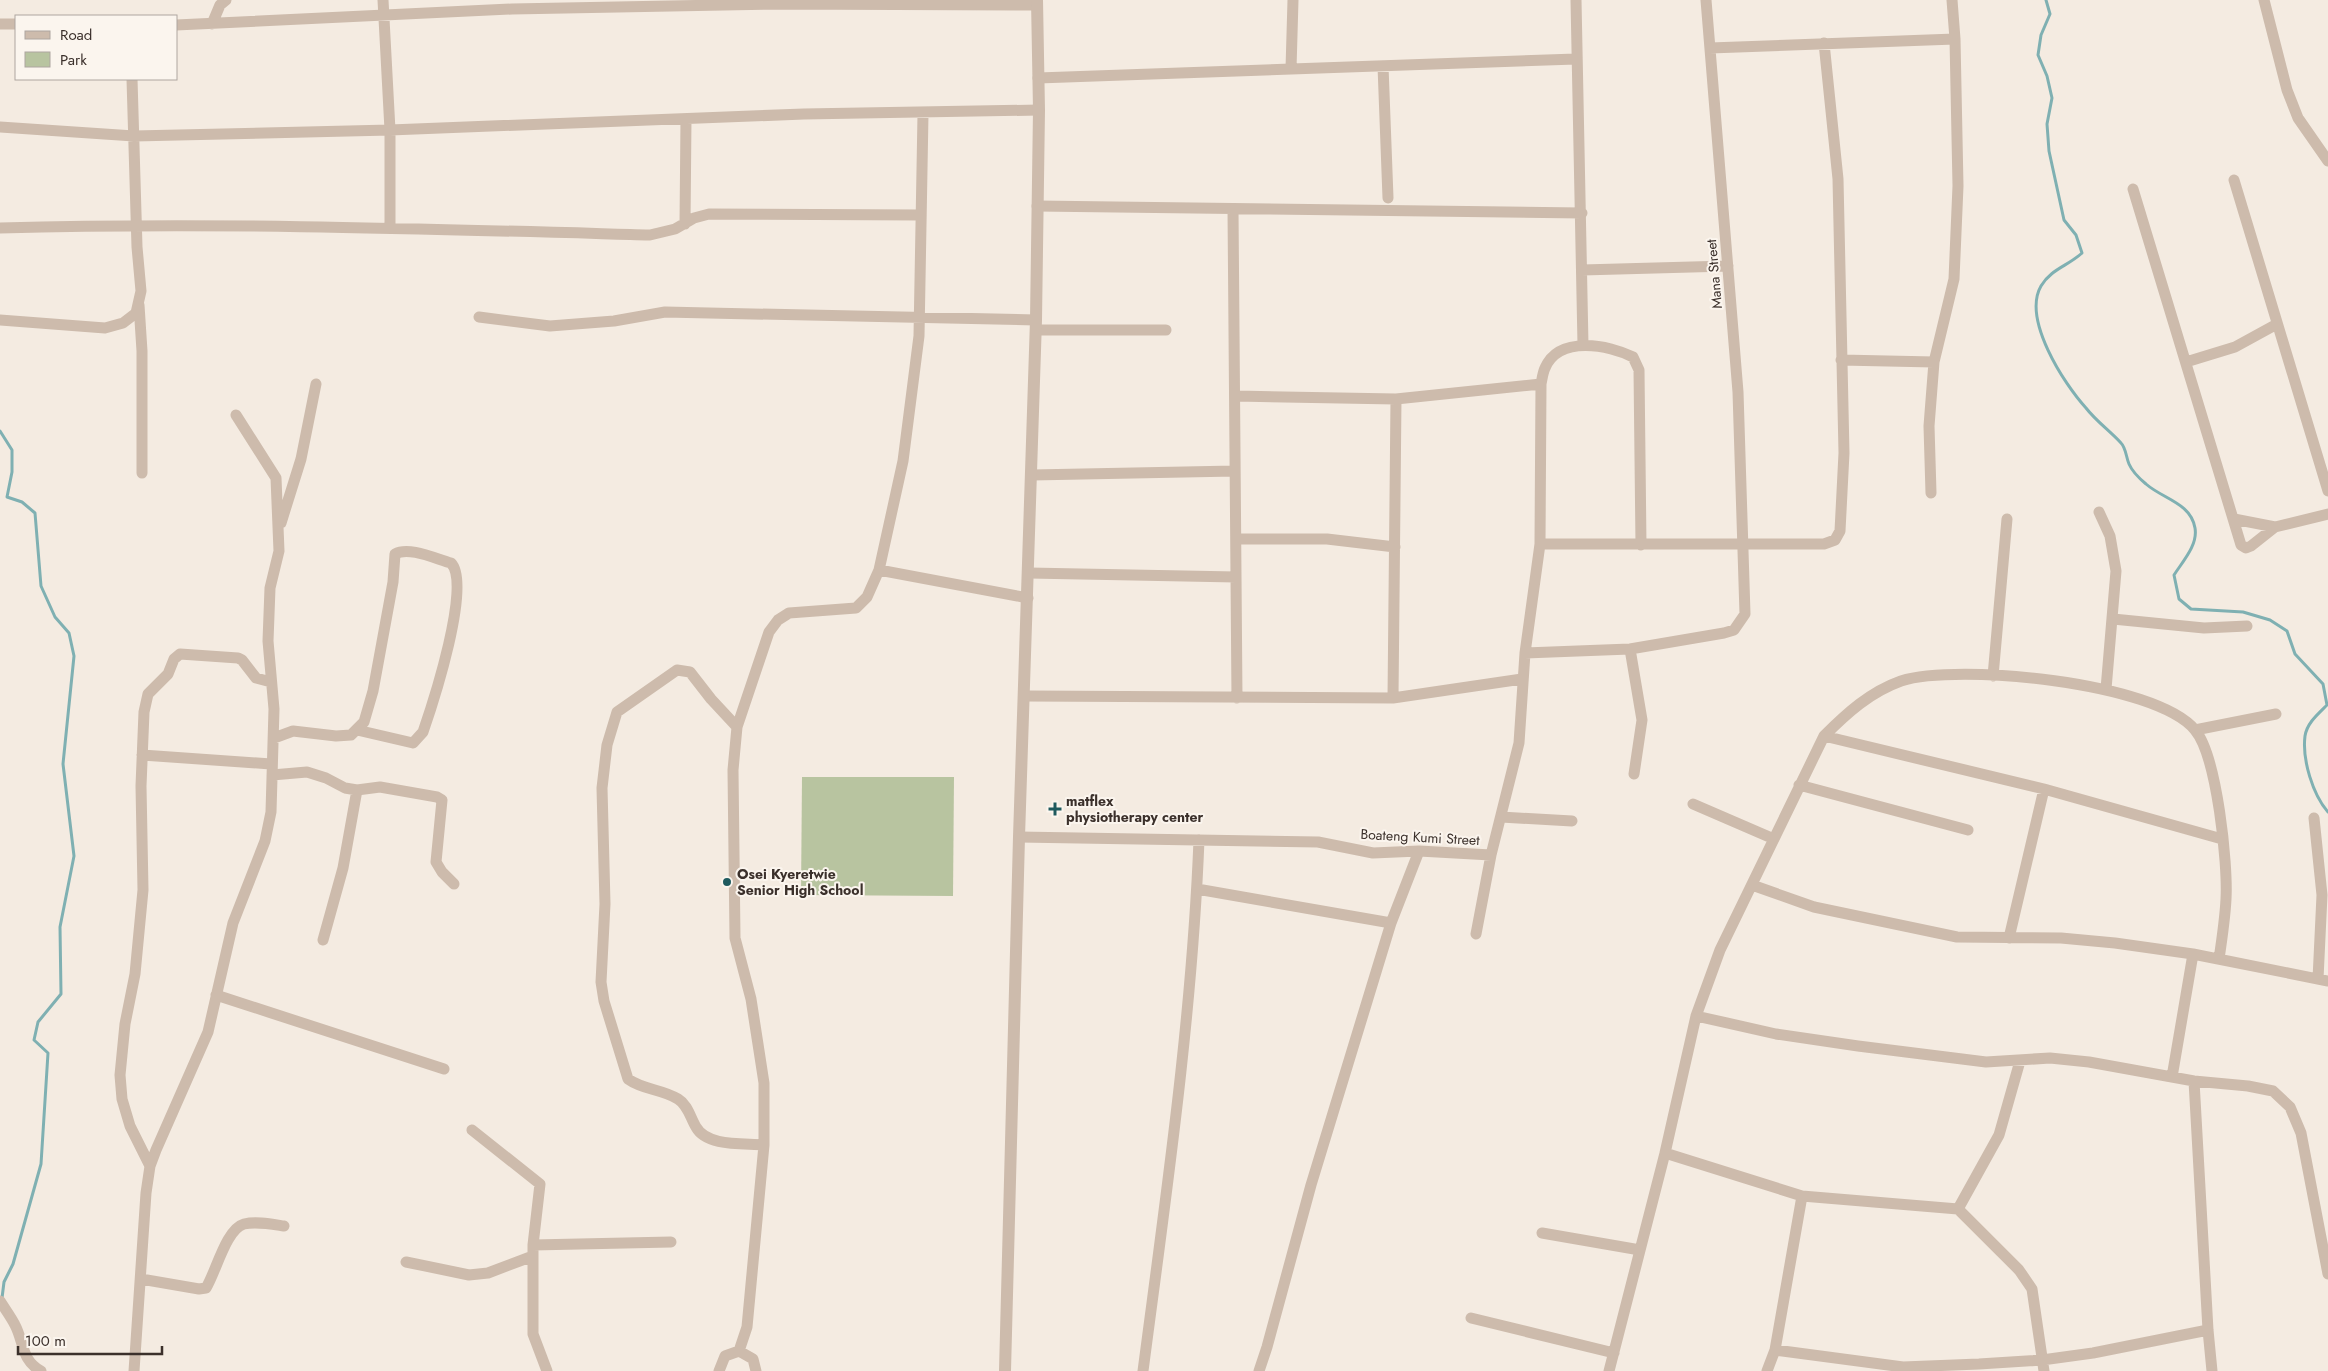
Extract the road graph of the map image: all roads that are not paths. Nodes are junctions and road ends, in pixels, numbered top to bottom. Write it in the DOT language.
graph roads {
  1 [pos="226,0"];
  2 [pos="383,0"];
  3 [pos="1293,0"];
  4 [pos="1576,0"];
  5 [pos="1706,0"];
  6 [pos="1952,0"];
  7 [pos="2264,0"];
  8 [pos="881,2"];
  9 [pos="1037,3"];
  10 [pos="512,5"];
  11 [pos="384,16"];
  12 [pos="0,24"];
  13 [pos="15,24"];
  14 [pos="212,24"];
  15 [pos="178,25"];
  16 [pos="1955,39"];
  17 [pos="1824,43"];
  18 [pos="1710,48"];
  19 [pos="1576,59"];
  20 [pos="1383,66"];
  21 [pos="1291,69"];
  22 [pos="1038,78"];
  23 [pos="132,80"];
  24 [pos="1039,110"];
  25 [pos="923,114"];
  26 [pos="686,119"];
  27 [pos="0,127"];
  28 [pos="390,130"];
  29 [pos="134,136"];
  30 [pos="2328,161"];
  31 [pos="2234,180"];
  32 [pos="2133,189"];
  33 [pos="1388,198"];
  34 [pos="1037,206"];
  35 [pos="1233,209"];
  36 [pos="1582,213"];
  37 [pos="921,215"];
  38 [pos="136,224"];
  39 [pos="685,224"];
  40 [pos="390,227"];
  41 [pos="0,228"];
  42 [pos="1728,266"];
  43 [pos="1582,270"];
  44 [pos="139,304"];
  45 [pos="918,316"];
  46 [pos="479,317"];
  47 [pos="0,320"];
  48 [pos="2277,324"];
  49 [pos="1036,325"];
  50 [pos="1166,330"];
  51 [pos="1583,345"];
  52 [pos="1841,360"];
  53 [pos="1934,362"];
  54 [pos="2186,362"];
  55 [pos="316,384"];
  56 [pos="1542,384"];
  57 [pos="1236,396"];
  58 [pos="1396,398"];
  59 [pos="236,415"];
  60 [pos="1235,471"];
  61 [pos="142,473"];
  62 [pos="1032,475"];
  63 [pos="2328,491"];
  64 [pos="1931,493"];
  65 [pos="2099,512"];
  66 [pos="2328,514"];
  67 [pos="2007,519"];
  68 [pos="2234,519"];
  69 [pos="2274,526"];
  70 [pos="279,529"];
  71 [pos="1236,539"];
  72 [pos="1540,544"];
  73 [pos="1641,545"];
  74 [pos="1745,545"];
  75 [pos="1395,546"];
  76 [pos="879,570"];
  77 [pos="1029,573"];
  78 [pos="1236,577"];
  79 [pos="1028,598"];
  80 [pos="2114,619"];
  81 [pos="2247,626"];
  82 [pos="1630,649"];
  83 [pos="1524,653"];
  84 [pos="1993,676"];
  85 [pos="1522,679"];
  86 [pos="271,682"];
  87 [pos="2106,689"];
  88 [pos="1025,696"];
  89 [pos="1237,698"];
  90 [pos="1393,698"];
  91 [pos="2276,714"];
  92 [pos="737,727"];
  93 [pos="357,730"];
  94 [pos="2195,730"];
  95 [pos="1824,736"];
  96 [pos="274,738"];
  97 [pos="142,755"];
  98 [pos="272,769"];
  99 [pos="1634,774"];
  100 [pos="1799,785"];
  101 [pos="2044,789"];
  102 [pos="357,790"];
  103 [pos="1693,804"];
  104 [pos="1501,817"];
  105 [pos="2314,818"];
  106 [pos="1572,821"];
  107 [pos="1968,830"];
  108 [pos="1019,837"];
  109 [pos="1774,839"];
  110 [pos="2222,839"];
  111 [pos="1199,840"];
  112 [pos="1419,851"];
  113 [pos="1491,855"];
  114 [pos="454,884"];
  115 [pos="1752,885"];
  116 [pos="1197,889"];
  117 [pos="1391,923"];
  118 [pos="1476,934"];
  119 [pos="2009,938"];
  120 [pos="323,940"];
  121 [pos="2193,954"];
  122 [pos="2219,959"];
  123 [pos="2323,980"];
  124 [pos="216,995"];
  125 [pos="1696,1016"];
  126 [pos="2020,1061"];
  127 [pos="444,1069"];
  128 [pos="2172,1077"];
  129 [pos="2194,1081"];
  130 [pos="472,1130"];
  131 [pos="764,1145"];
  132 [pos="1665,1153"];
  133 [pos="150,1166"];
  134 [pos="1802,1196"];
  135 [pos="1958,1209"];
  136 [pos="284,1226"];
  137 [pos="1542,1233"];
  138 [pos="671,1242"];
  139 [pos="533,1250"];
  140 [pos="1640,1250"];
  141 [pos="406,1262"];
  142 [pos="2328,1274"];
  143 [pos="141,1279"];
  144 [pos="0,1302"];
  145 [pos="1471,1318"];
  146 [pos="2208,1330"];
  147 [pos="1775,1350"];
  148 [pos="740,1351"];
  149 [pos="1614,1354"];
  150 [pos="2043,1365"];
  151 [pos="1903,1369"];
  152 [pos="41,1371"];
  153 [pos="134,1371"];
  154 [pos="547,1371"];
  155 [pos="719,1371"];
  156 [pos="756,1371"];
  157 [pos="1005,1371"];
  158 [pos="1143,1371"];
  159 [pos="1259,1371"];
  160 [pos="1609,1371"];
  161 [pos="1767,1371"];
  162 [pos="2212,1371"];
  1 -- 14 [label="street"];
  2 -- 11 [label="street"];
  3 -- 21 [label="street"];
  4 -- 19 [label="street"];
  5 -- 18 [label="street, Mana Street"];
  6 -- 16 [label="street"];
  7 -- 30 [label="street"];
  8 -- 9 [label="street"];
  8 -- 10 [label="street"];
  9 -- 22 [label="street"];
  10 -- 11 [label="street"];
  11 -- 14 [label="street"];
  11 -- 28 [label="street"];
  12 -- 13 [label="street"];
  14 -- 15 [label="street"];
  16 -- 17 [label="street"];
  16 -- 53 [label="street"];
  17 -- 18 [label="street"];
  17 -- 52 [label="street"];
  18 -- 42 [label="street, Mana Street"];
  19 -- 20 [label="street"];
  19 -- 36 [label="street"];
  20 -- 21 [label="street"];
  20 -- 33 [label="street"];
  21 -- 22 [label="street"];
  22 -- 24 [label="street"];
  23 -- 29 [label="street"];
  24 -- 25 [label="street"];
  24 -- 34 [label="street"];
  25 -- 26 [label="street"];
  25 -- 37 [label="street"];
  26 -- 28 [label="street"];
  26 -- 39 [label="street"];
  27 -- 29 [label="street"];
  28 -- 29 [label="street"];
  28 -- 40 [label="street"];
  29 -- 38 [label="street"];
  31 -- 48 [label="street"];
  32 -- 54 [label="street"];
  34 -- 35 [label="street"];
  34 -- 49 [label="street"];
  35 -- 36 [label="street"];
  35 -- 57 [label="street"];
  36 -- 43 [label="street"];
  37 -- 39 [label="street"];
  37 -- 45 [label="street"];
  38 -- 40 [label="street"];
  38 -- 41 [label="street"];
  38 -- 44 [label="street"];
  39 -- 40 [label="street"];
  42 -- 43 [label="street"];
  42 -- 74 [label="street, Mana Street"];
  43 -- 51 [label="street"];
  44 -- 47 [label="street"];
  44 -- 61 [label="street"];
  45 -- 46 [label="street"];
  45 -- 49 [label="street"];
  45 -- 76 [label="street"];
  48 -- 54 [label="street"];
  48 -- 63 [label="street"];
  49 -- 50 [label="street"];
  49 -- 62 [label="street"];
  51 -- 56 [label="street"];
  51 -- 73 [label="street"];
  52 -- 53 [label="street"];
  52 -- 74 [label="street"];
  53 -- 64 [label="street"];
  54 -- 68 [label="street"];
  55 -- 70 [label="street"];
  56 -- 58 [label="street"];
  56 -- 72 [label="street"];
  57 -- 58 [label="street"];
  57 -- 60 [label="street"];
  58 -- 75 [label="street"];
  59 -- 70 [label="street"];
  60 -- 62 [label="street"];
  60 -- 71 [label="street"];
  62 -- 77 [label="street"];
  65 -- 80 [label="street"];
  66 -- 69 [label="street"];
  67 -- 84 [label="street"];
  68 -- 69 [label="street"];
  68 -- 69 [label="street"];
  70 -- 86 [label="street"];
  71 -- 75 [label="street"];
  71 -- 78 [label="street"];
  72 -- 73 [label="street"];
  72 -- 83 [label="street"];
  73 -- 74 [label="street"];
  74 -- 82 [label="street, Mana Street"];
  75 -- 90 [label="street"];
  76 -- 79 [label="street"];
  76 -- 92 [label="street"];
  77 -- 78 [label="street"];
  77 -- 79 [label="street"];
  78 -- 89 [label="street"];
  79 -- 88 [label="street"];
  80 -- 81 [label="street"];
  80 -- 87 [label="street"];
  82 -- 83 [label="street, Mana Street"];
  82 -- 99 [label="street"];
  83 -- 85 [label="street"];
  84 -- 87 [label="street"];
  84 -- 95 [label="street"];
  85 -- 90 [label="street"];
  85 -- 104 [label="street"];
  86 -- 96 [label="street"];
  86 -- 97 [label="street"];
  87 -- 94 [label="street"];
  88 -- 89 [label="street"];
  88 -- 108 [label="street"];
  89 -- 90 [label="street"];
  91 -- 94 [label="street"];
  92 -- 131 [label="street"];
  92 -- 131 [label="street"];
  93 -- 93 [label="street"];
  93 -- 96 [label="street"];
  94 -- 110 [label="street"];
  95 -- 100 [label="street"];
  95 -- 101 [label="street"];
  96 -- 98 [label="street"];
  97 -- 98 [label="street"];
  97 -- 133 [label="street"];
  98 -- 102 [label="street"];
  98 -- 124 [label="street"];
  100 -- 107 [label="street"];
  100 -- 109 [label="street"];
  101 -- 110 [label="street"];
  101 -- 119 [label="street"];
  102 -- 114 [label="street"];
  102 -- 120 [label="street"];
  103 -- 109 [label="street"];
  104 -- 106 [label="street"];
  104 -- 113 [label="street"];
  105 -- 123 [label="street"];
  108 -- 111 [label="street, Boateng Kumi Street"];
  108 -- 157 [label="street"];
  109 -- 115 [label="street"];
  110 -- 122 [label="street"];
  111 -- 112 [label="street, Boateng Kumi Street"];
  111 -- 116 [label="street"];
  112 -- 113 [label="street, Boateng Kumi Street"];
  112 -- 117 [label="street"];
  113 -- 118 [label="street"];
  115 -- 119 [label="street"];
  115 -- 125 [label="street"];
  116 -- 117 [label="street"];
  116 -- 158 [label="street"];
  117 -- 159 [label="street"];
  119 -- 121 [label="street"];
  121 -- 122 [label="street"];
  121 -- 128 [label="street"];
  122 -- 123 [label="street"];
  124 -- 127 [label="street"];
  124 -- 133 [label="street"];
  125 -- 126 [label="street"];
  125 -- 132 [label="street"];
  126 -- 128 [label="street"];
  126 -- 135 [label="street"];
  128 -- 129 [label="street"];
  129 -- 142 [label="street"];
  129 -- 146 [label="street"];
  130 -- 139 [label="street"];
  131 -- 148 [label="street"];
  132 -- 134 [label="street"];
  132 -- 140 [label="street"];
  133 -- 143 [label="street"];
  134 -- 135 [label="street"];
  134 -- 147 [label="street"];
  135 -- 150 [label="street"];
  136 -- 143 [label="street"];
  137 -- 140 [label="street"];
  138 -- 139 [label="street"];
  139 -- 141 [label="street"];
  139 -- 154 [label="street"];
  140 -- 149 [label="street"];
  143 -- 153 [label="street"];
  144 -- 152 [label="street"];
  145 -- 149 [label="street"];
  146 -- 150 [label="street"];
  146 -- 162 [label="street"];
  147 -- 151 [label="street"];
  147 -- 161 [label="street"];
  148 -- 155 [label="street"];
  148 -- 156 [label="street"];
  149 -- 160 [label="street"];
  150 -- 151 [label="street"];
}
